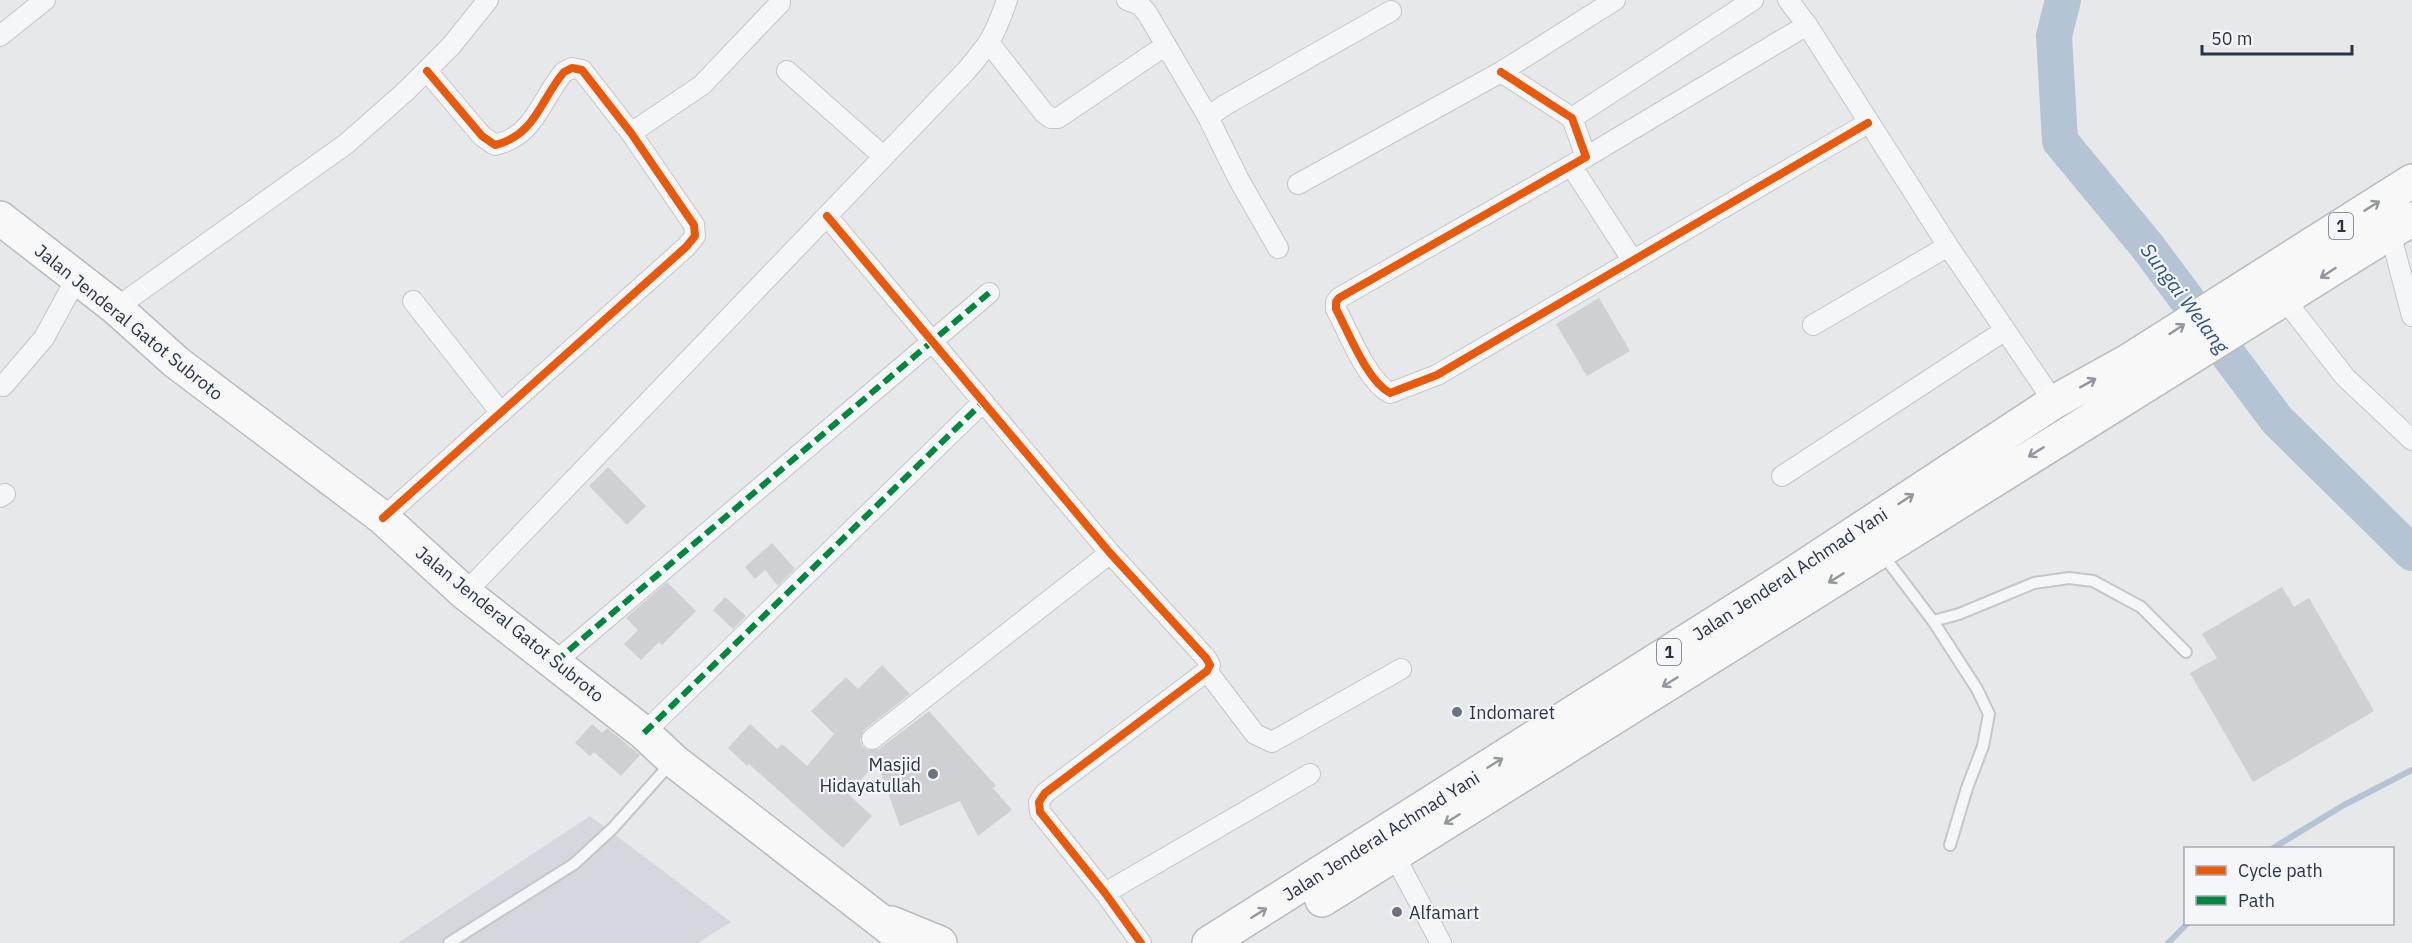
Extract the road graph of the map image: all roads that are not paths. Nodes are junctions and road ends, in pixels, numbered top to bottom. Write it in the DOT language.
graph roads {
  1 [pos="45,0"];
  2 [pos="488,0"];
  3 [pos="1007,0"];
  4 [pos="1126,0"];
  5 [pos="1615,0"];
  6 [pos="1753,0"];
  7 [pos="1788,0"];
  8 [pos="780,3"];
  9 [pos="1391,11"];
  10 [pos="1807,25"];
  11 [pos="0,36"];
  12 [pos="990,44"];
  13 [pos="1166,45"];
  14 [pos="427,71"];
  15 [pos="787,71"];
  16 [pos="1501,72"];
  17 [pos="1208,117"];
  18 [pos="1572,118"];
  19 [pos="1868,123"];
  20 [pos="631,133"];
  21 [pos="883,156"];
  22 [pos="1579,162"];
  23 [pos="2412,182"];
  24 [pos="1298,184"];
  25 [pos="827,216"];
  26 [pos="0,218"];
  27 [pos="2401,225"];
  28 [pos="1948,246"];
  29 [pos="1278,248"];
  30 [pos="1633,261"];
  31 [pos="76,279"];
  32 [pos="989,293"];
  33 [pos="413,301"];
  34 [pos="2282,301"];
  35 [pos="116,308"];
  36 [pos="2412,316"];
  37 [pos="1813,325"];
  38 [pos="2004,331"];
  39 [pos="932,343"];
  40 [pos="2134,374"];
  41 [pos="3,386"];
  42 [pos="983,402"];
  43 [pos="2054,402"];
  44 [pos="501,413"];
  45 [pos="2412,441"];
  46 [pos="1782,476"];
  47 [pos="383,518"];
  48 [pos="1871,539"];
  49 [pos="1110,553"];
  50 [pos="465,593"];
  51 [pos="1933,621"];
  52 [pos="2186,652"];
  53 [pos="555,662"];
  54 [pos="1401,669"];
  55 [pos="1207,671"];
  56 [pos="644,733"];
  57 [pos="872,739"];
  58 [pos="674,761"];
  59 [pos="1310,774"];
  60 [pos="1950,845"];
  61 [pos="1394,855"];
  62 [pos="1105,893"];
  63 [pos="878,918"];
  64 [pos="449,943"];
  65 [pos="909,943"];
  66 [pos="940,943"];
  67 [pos="1141,943"];
  68 [pos="1209,943"];
  69 [pos="1254,943"];
  70 [pos="1441,943"];
  1 -- 11 [label="street"];
  2 -- 14 [label="street"];
  3 -- 12 [label="street"];
  4 -- 13 [label="street"];
  5 -- 16 [label="street"];
  6 -- 18 [label="street"];
  7 -- 10 [label="street"];
  8 -- 20 [label="street"];
  9 -- 17 [label="street"];
  10 -- 19 [label="street"];
  10 -- 22 [label="street"];
  12 -- 13 [label="street"];
  12 -- 21 [label="street"];
  13 -- 17 [label="street"];
  14 -- 20 [label="street"];
  14 -- 35 [label="street"];
  15 -- 21 [label="street"];
  16 -- 18 [label="street"];
  16 -- 24 [label="street"];
  17 -- 29 [label="street"];
  18 -- 22 [label="street"];
  19 -- 28 [label="street"];
  19 -- 30 [label="street"];
  20 -- 44 [label="street"];
  21 -- 25 [label="street"];
  22 -- 30 [label="street"];
  22 -- 30 [label="street"];
  40 -- 23 [label="highway, 1, one-way"];
  25 -- 39 [label="street"];
  25 -- 50 [label="street"];
  26 -- 31 [label="highway, Jalan Jenderal Gatot Subroto"];
  27 -- 34 [label="highway, 1, one-way"];
  27 -- 36 [label="street"];
  28 -- 37 [label="street"];
  28 -- 38 [label="street"];
  31 -- 35 [label="highway, Jalan Jenderal Gatot Subroto"];
  31 -- 41 [label="street"];
  32 -- 39 [label="street"];
  33 -- 44 [label="street"];
  34 -- 40 [label="highway, 1"];
  34 -- 45 [label="street"];
  35 -- 47 [label="highway, Jalan Jenderal Gatot Subroto"];
  38 -- 43 [label="street"];
  38 -- 46 [label="street"];
  39 -- 42 [label="street"];
  39 -- 53 [label="street"];
  43 -- 40 [label="highway, Jalan Jenderal Achmad Yani / 1, one-way"];
  40 -- 48 [label="highway, Jalan Jenderal Achmad Yani / 1, one-way"];
  42 -- 49 [label="street"];
  42 -- 56 [label="street"];
  48 -- 43 [label="highway, Jalan Jenderal Achmad Yani / 1, one-way"];
  44 -- 47 [label="street"];
  47 -- 50 [label="highway, Jalan Jenderal Gatot Subroto"];
  48 -- 51 [label="lane"];
  48 -- 61 [label="highway, Jalan Jenderal Achmad Yani / 1, one-way"];
  68 -- 48 [label="highway, Jalan Jenderal Achmad Yani / 1, one-way"];
  49 -- 55 [label="street"];
  49 -- 57 [label="street"];
  50 -- 53 [label="highway, Jalan Jenderal Gatot Subroto"];
  51 -- 52 [label="lane"];
  51 -- 60 [label="lane"];
  53 -- 56 [label="highway, Jalan Jenderal Gatot Subroto"];
  54 -- 55 [label="street"];
  55 -- 62 [label="street"];
  56 -- 58 [label="highway, Jalan Jenderal Gatot Subroto"];
  58 -- 63 [label="highway, Jalan Jenderal Gatot Subroto"];
  58 -- 64 [label="lane"];
  59 -- 62 [label="street"];
  61 -- 69 [label="highway, Jalan Jenderal Achmad Yani / 1"];
  61 -- 70 [label="street"];
  62 -- 67 [label="street"];
  63 -- 65 [label="highway, Jalan Jenderal Gatot Subroto"];
  63 -- 66 [label="highway, Jalan Jenderal Gatot Subroto"];
}
